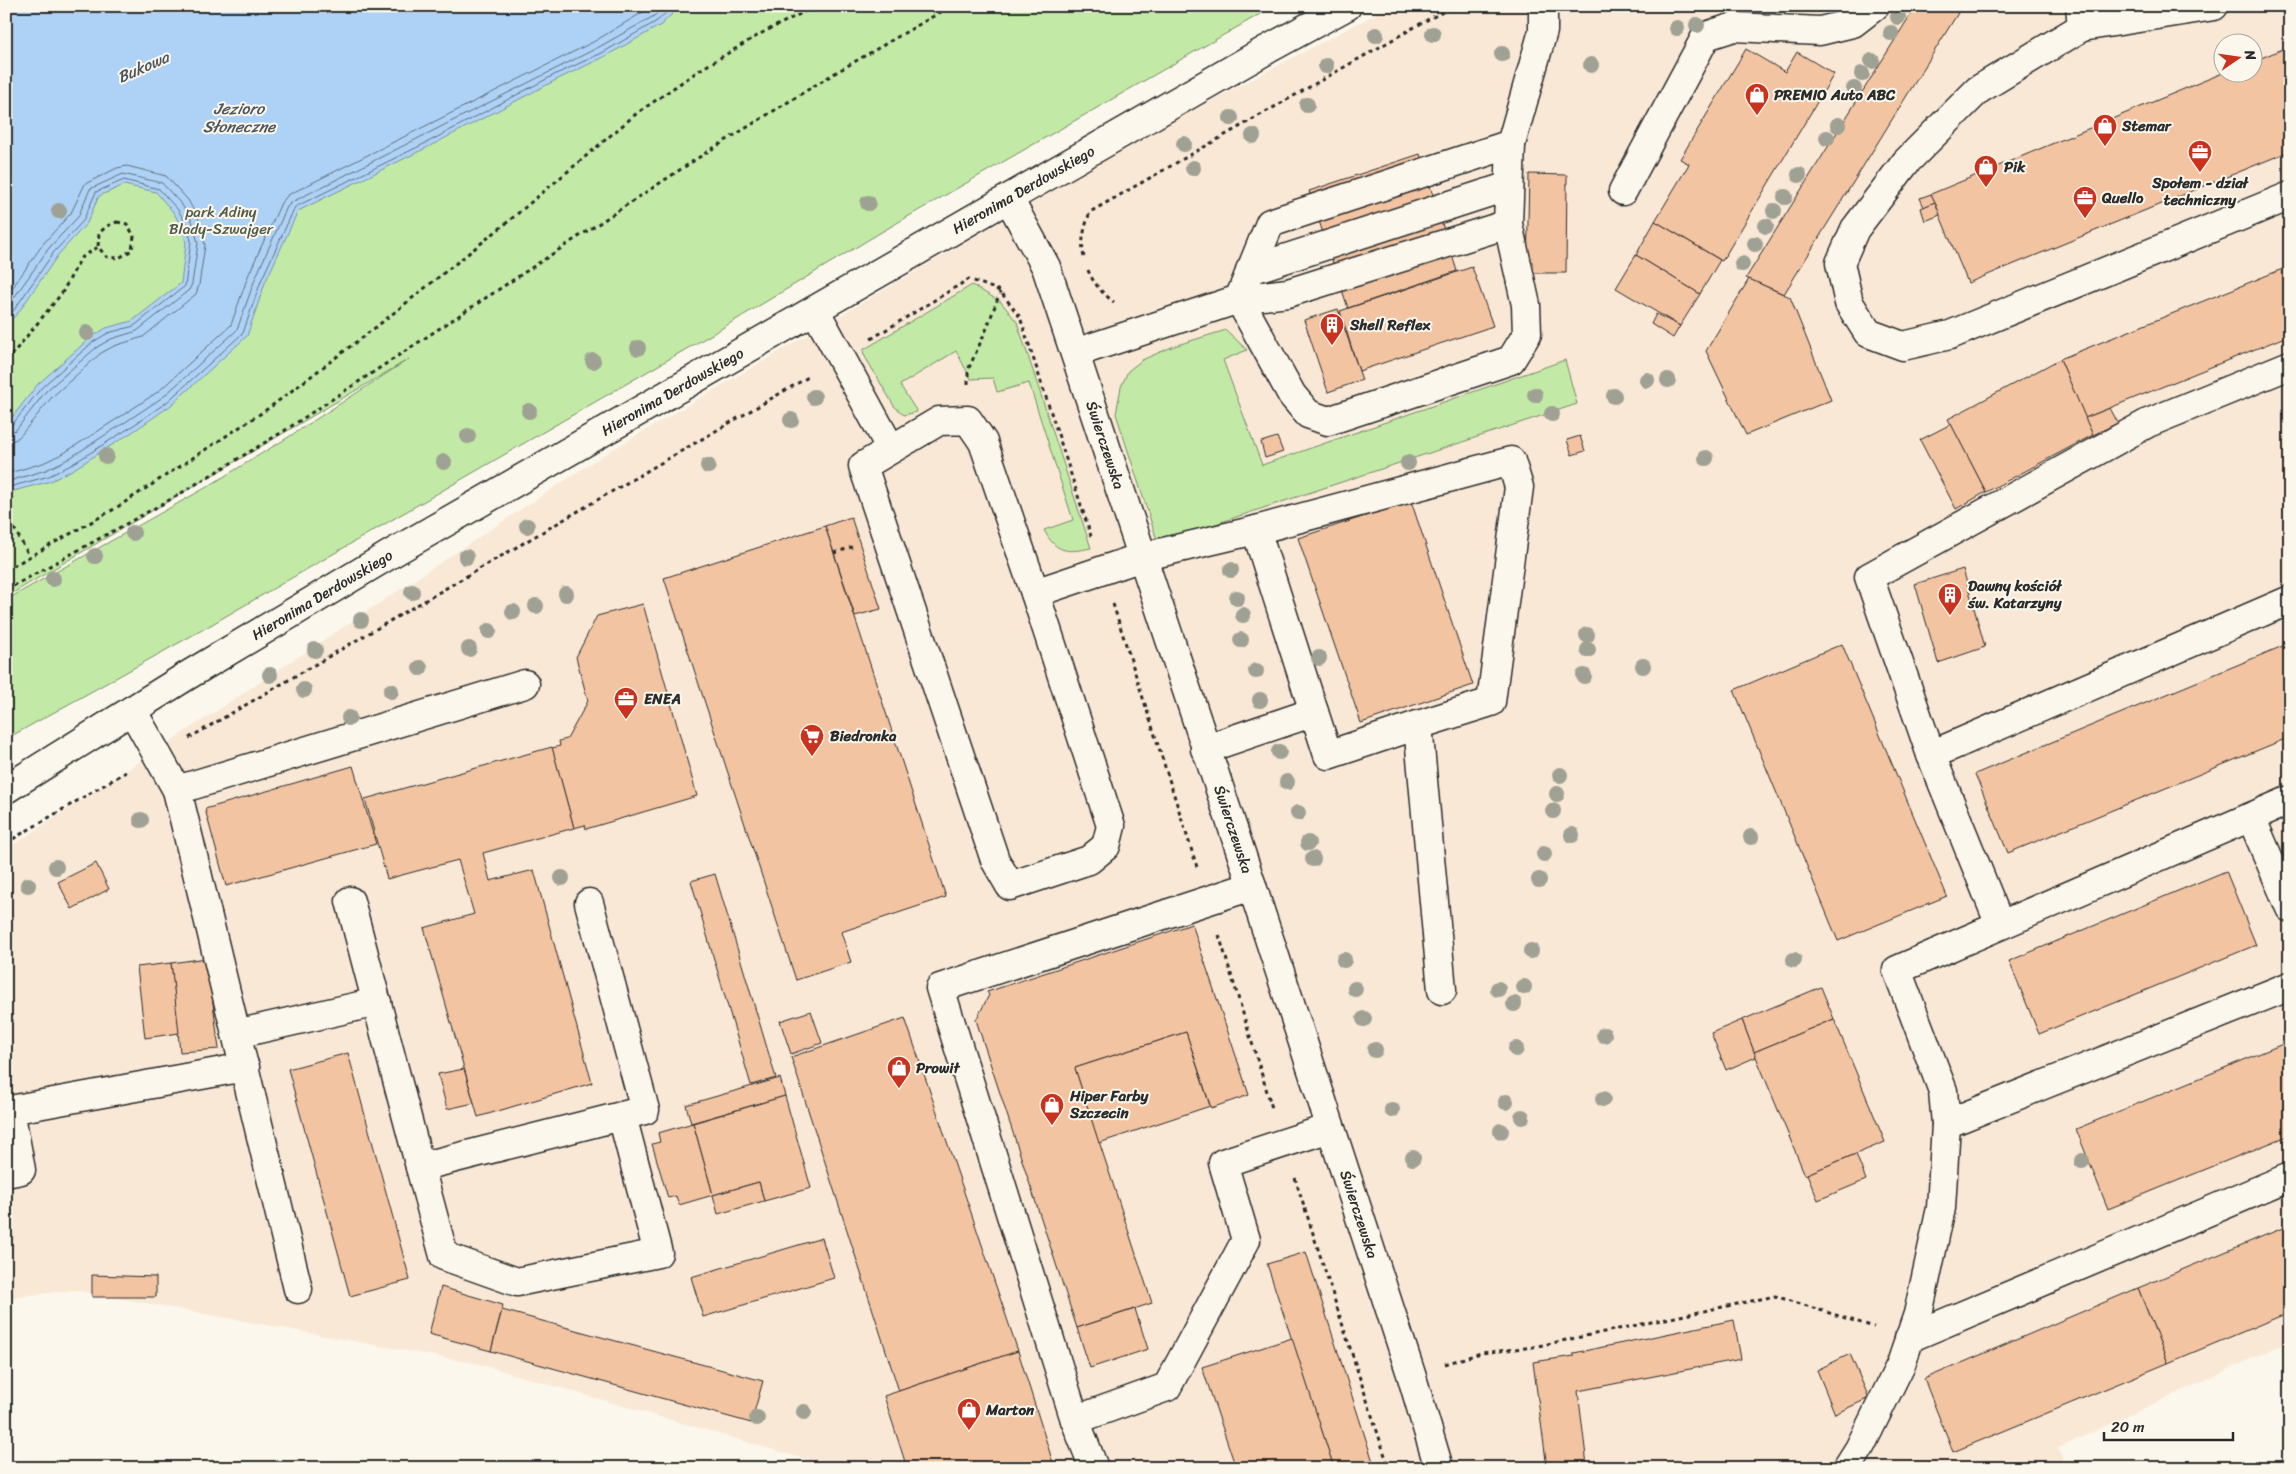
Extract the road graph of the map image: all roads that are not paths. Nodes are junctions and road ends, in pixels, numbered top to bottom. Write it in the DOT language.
graph roads {
  1 [pos="1347,6"];
  2 [pos="1543,6"];
  3 [pos="1875,6"];
  4 [pos="2214,6"];
  5 [pos="2081,16"];
  6 [pos="1511,144"];
  7 [pos="1509,186"];
  8 [pos="1623,191"];
  9 [pos="2290,196"];
  10 [pos="1009,198"];
  11 [pos="1508,224"];
  12 [pos="1250,270"];
  13 [pos="1239,299"];
  14 [pos="815,310"];
  15 [pos="1074,353"];
  16 [pos="2290,365"];
  17 [pos="892,449"];
  18 [pos="1256,530"];
  19 [pos="1142,557"];
  20 [pos="1035,593"];
  21 [pos="2290,600"];
  22 [pos="525,684"];
  23 [pos="132,710"];
  24 [pos="1314,712"];
  25 [pos="1418,725"];
  26 [pos="1205,749"];
  27 [pos="1931,755"];
  28 [pos="6,789"];
  29 [pos="177,790"];
  30 [pos="2290,800"];
  31 [pos="2251,817"];
  32 [pos="1252,886"];
  33 [pos="350,900"];
  34 [pos="589,903"];
  35 [pos="2290,908"];
  36 [pos="2000,926"];
  37 [pos="2290,986"];
  38 [pos="1442,990"];
  39 [pos="377,1002"];
  40 [pos="236,1034"];
  41 [pos="245,1067"];
  42 [pos="622,1116"];
  43 [pos="1946,1124"];
  44 [pos="1330,1128"];
  45 [pos="420,1167"];
  46 [pos="6,1172"];
  47 [pos="2290,1177"];
  48 [pos="298,1289"];
  49 [pos="1910,1338"];
  50 [pos="1075,1420"];
  51 [pos="1094,1468"];
  52 [pos="1438,1468"];
  53 [pos="1847,1468"];
  1 -- 10 [label="main road, Hieronima Derdowskiego"];
  2 -- 6 [label="main road"];
  3 -- 8 [label="main road"];
  4 -- 5 [label="main road"];
  5 -- 9 [label="main road"];
  6 -- 7 [label="main road"];
  6 -- 12 [label="main road"];
  7 -- 11 [label="main road"];
  7 -- 12 [label="main road"];
  10 -- 14 [label="main road, Hieronima Derdowskiego"];
  10 -- 15 [label="main road, Świerczewska"];
  11 -- 13 [label="main road"];
  11 -- 13 [label="main road"];
  12 -- 13 [label="main road"];
  13 -- 15 [label="main road"];
  14 -- 17 [label="main road"];
  14 -- 23 [label="main road, Hieronima Derdowskiego"];
  15 -- 19 [label="main road, Świerczewska"];
  16 -- 27 [label="main road"];
  17 -- 20 [label="main road"];
  17 -- 20 [label="main road"];
  18 -- 19 [label="main road"];
  18 -- 24 [label="main road"];
  18 -- 25 [label="main road"];
  19 -- 20 [label="main road"];
  19 -- 26 [label="main road, Świerczewska"];
  21 -- 27 [label="main road"];
  22 -- 29 [label="main road"];
  23 -- 28 [label="main road, Hieronima Derdowskiego"];
  23 -- 29 [label="main road"];
  24 -- 25 [label="main road"];
  24 -- 26 [label="main road"];
  25 -- 38 [label="main road"];
  26 -- 32 [label="main road, Świerczewska"];
  27 -- 36 [label="main road"];
  29 -- 40 [label="main road"];
  30 -- 31 [label="main road"];
  31 -- 35 [label="main road"];
  31 -- 36 [label="main road"];
  32 -- 44 [label="main road, Świerczewska"];
  32 -- 50 [label="main road"];
  33 -- 39 [label="main road"];
  34 -- 42 [label="main road"];
  36 -- 43 [label="main road"];
  37 -- 43 [label="main road"];
  39 -- 40 [label="main road"];
  39 -- 45 [label="main road"];
  40 -- 41 [label="main road"];
  41 -- 46 [label="main road"];
  41 -- 48 [label="main road"];
  42 -- 45 [label="main road"];
  42 -- 45 [label="main road"];
  43 -- 49 [label="main road"];
  44 -- 50 [label="main road"];
  44 -- 52 [label="main road, Świerczewska"];
  47 -- 49 [label="main road"];
  49 -- 53 [label="main road"];
  50 -- 51 [label="main road"];
}
